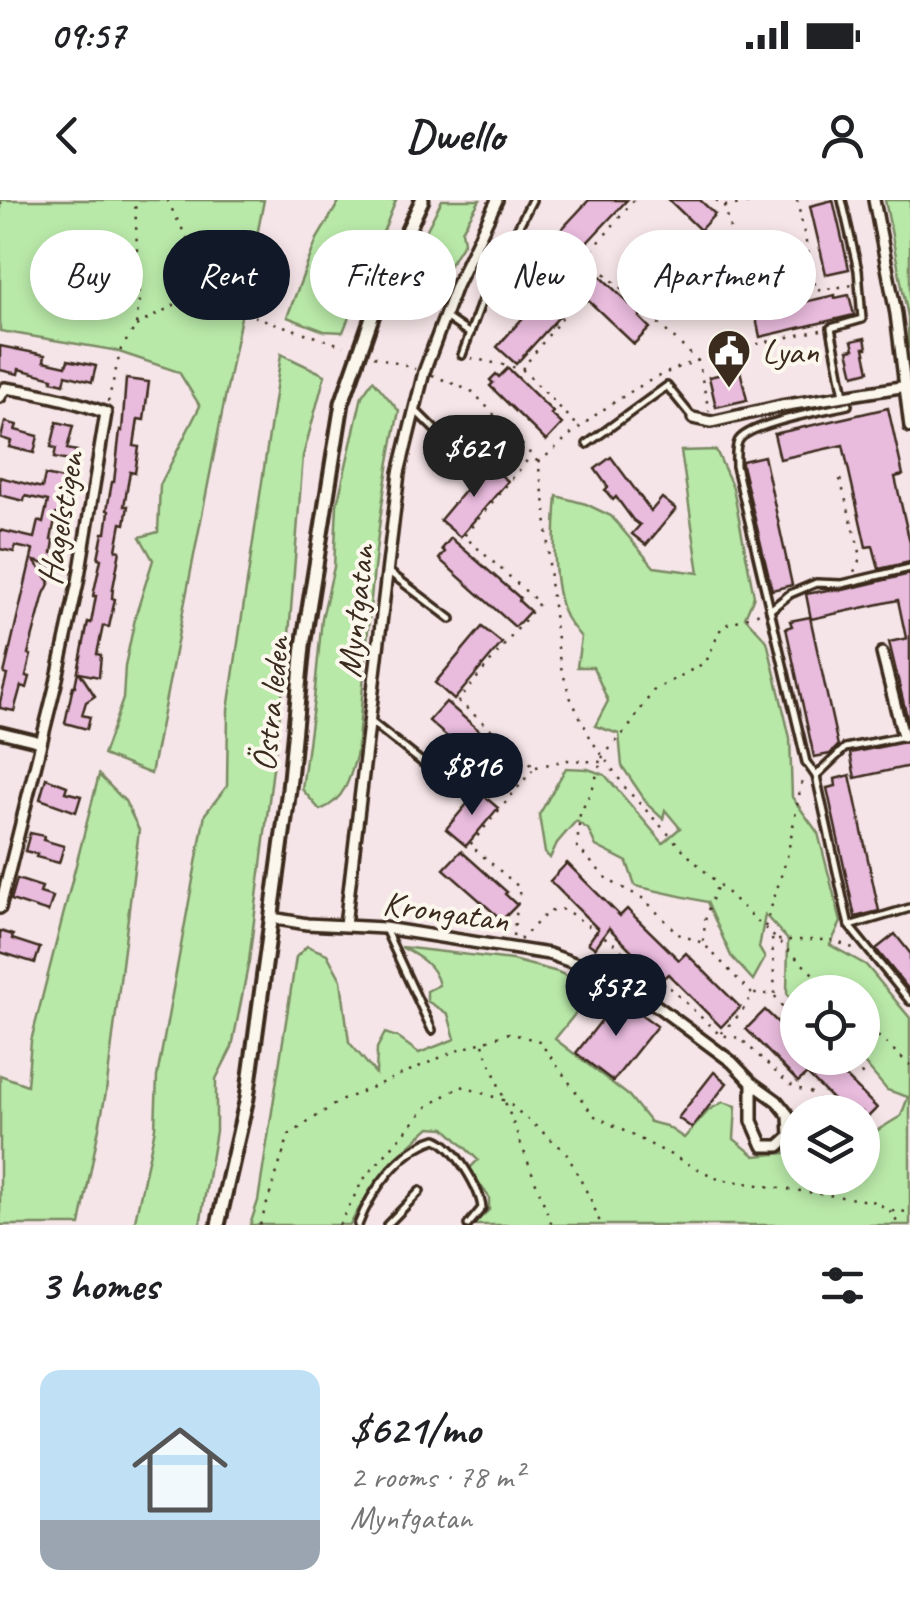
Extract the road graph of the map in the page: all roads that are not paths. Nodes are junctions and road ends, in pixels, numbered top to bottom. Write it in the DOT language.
graph roads {
  1 [pos="422,200"];
  2 [pos="496,200"];
  3 [pos="532,200"];
  4 [pos="842,200"];
  5 [pos="874,200"];
  6 [pos="456,286"];
  7 [pos="444,320"];
  8 [pos="449,320"];
  9 [pos="470,334"];
  10 [pos="462,355"];
  11 [pos="908,386"];
  12 [pos="0,396"];
  13 [pos="846,400"];
  14 [pos="804,402"];
  15 [pos="415,410"];
  16 [pos="806,415"];
  17 [pos="693,418"];
  18 [pos="910,426"];
  19 [pos="587,444"];
  20 [pos="466,460"];
  21 [pos="910,568"];
  22 [pos="386,570"];
  23 [pos="770,610"];
  24 [pos="451,620"];
  25 [pos="882,653"];
  26 [pos="370,721"];
  27 [pos="0,732"];
  28 [pos="906,736"];
  29 [pos="41,742"];
  30 [pos="816,776"];
  31 [pos="443,779"];
  32 [pos="0,908"];
  33 [pos="910,908"];
  34 [pos="272,918"];
  35 [pos="346,926"];
  36 [pos="849,926"];
  37 [pos="384,928"];
  38 [pos="910,1001"];
  39 [pos="432,1030"];
  40 [pos="752,1083"];
  41 [pos="420,1190"];
  42 [pos="218,1225"];
  43 [pos="358,1225"];
  44 [pos="387,1225"];
  45 [pos="468,1225"];
  1 -- 34 [label="street, Östra leden"];
  2 -- 6 [label="street, Myntgatan"];
  3 -- 9 [label="lane"];
  4 -- 13 [label="lane"];
  5 -- 11 [label="street"];
  7 -- 15 [label="street, Myntgatan"];
  8 -- 9 [label="lane"];
  9 -- 10 [label="lane"];
  11 -- 13 [label="street"];
  11 -- 18 [label="street"];
  12 -- 29 [label="street, Hagelstigen"];
  13 -- 14 [label="street"];
  13 -- 16 [label="lane"];
  14 -- 16 [label="street"];
  14 -- 17 [label="street"];
  15 -- 20 [label="lane"];
  15 -- 22 [label="street, Myntgatan"];
  16 -- 23 [label="lane"];
  17 -- 19 [label="lane"];
  21 -- 23 [label="lane"];
  22 -- 24 [label="lane"];
  22 -- 26 [label="street, Myntgatan"];
  23 -- 30 [label="lane"];
  25 -- 28 [label="street"];
  26 -- 31 [label="lane"];
  26 -- 35 [label="street, Myntgatan"];
  27 -- 29 [label="street"];
  28 -- 30 [label="lane"];
  29 -- 32 [label="street, Hagelstigen"];
  30 -- 36 [label="lane"];
  33 -- 36 [label="lane"];
  34 -- 35 [label="street, Krongatan"];
  34 -- 42 [label="street, Östra leden"];
  35 -- 37 [label="street, Krongatan"];
  36 -- 38 [label="lane"];
  37 -- 39 [label="lane"];
  37 -- 40 [label="street, Krongatan"];
  40 -- 40 [label="street, Krongatan"];
  41 -- 44 [label="lane"];
  43 -- 45 [label="lane"];
}
